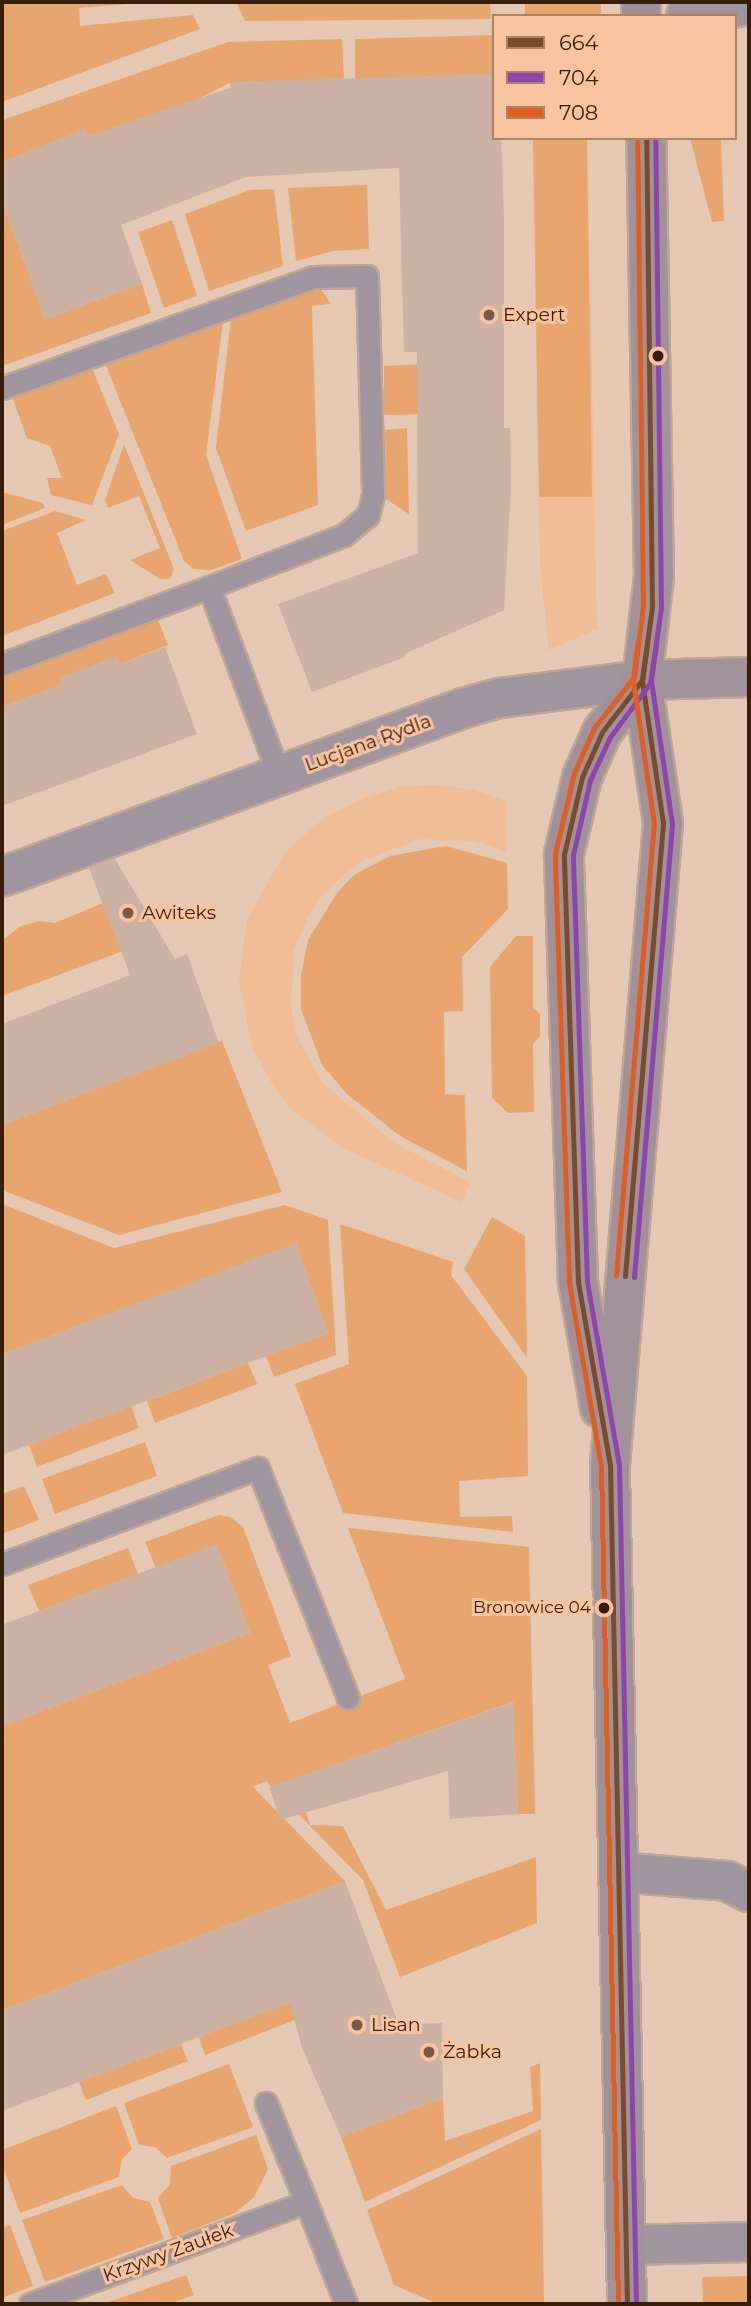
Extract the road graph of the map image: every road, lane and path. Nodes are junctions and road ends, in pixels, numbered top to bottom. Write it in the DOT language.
graph roads {
  1 [pos="749,5"];
  2 [pos="697,14"];
  3 [pos="646,140"];
  4 [pos="2,388"];
  5 [pos="209,587"];
  6 [pos="2,664"];
  7 [pos="749,677"];
  8 [pos="642,680"];
  9 [pos="279,775"];
  10 [pos="2,877"];
  11 [pos="610,1465"];
  12 [pos="2,1564"];
  13 [pos="348,1698"];
  14 [pos="618,1872"];
  15 [pos="749,1892"];
  16 [pos="266,2103"];
  17 [pos="306,2202"];
  18 [pos="749,2242"];
  19 [pos="626,2245"];
  20 [pos="30,2304"];
  21 [pos="346,2304"];
  22 [pos="627,2304"];
  1 -- 2 [label="street"];
  3 -- 8 [label="street"];
  4 -- 5 [label="lane"];
  5 -- 6 [label="lane"];
  5 -- 9 [label="lane"];
  7 -- 8 [label="street, Lucjana Rydla"];
  8 -- 9 [label="street, Lucjana Rydla"];
  8 -- 11 [label="street"];
  8 -- 11 [label="street"];
  9 -- 10 [label="street, Lucjana Rydla"];
  11 -- 14 [label="street"];
  12 -- 13 [label="lane"];
  14 -- 15 [label="street"];
  14 -- 19 [label="street"];
  16 -- 17 [label="lane"];
  17 -- 20 [label="lane, Krzywy Zaułek"];
  17 -- 21 [label="lane"];
  18 -- 19 [label="street"];
  19 -- 22 [label="street"];
}
